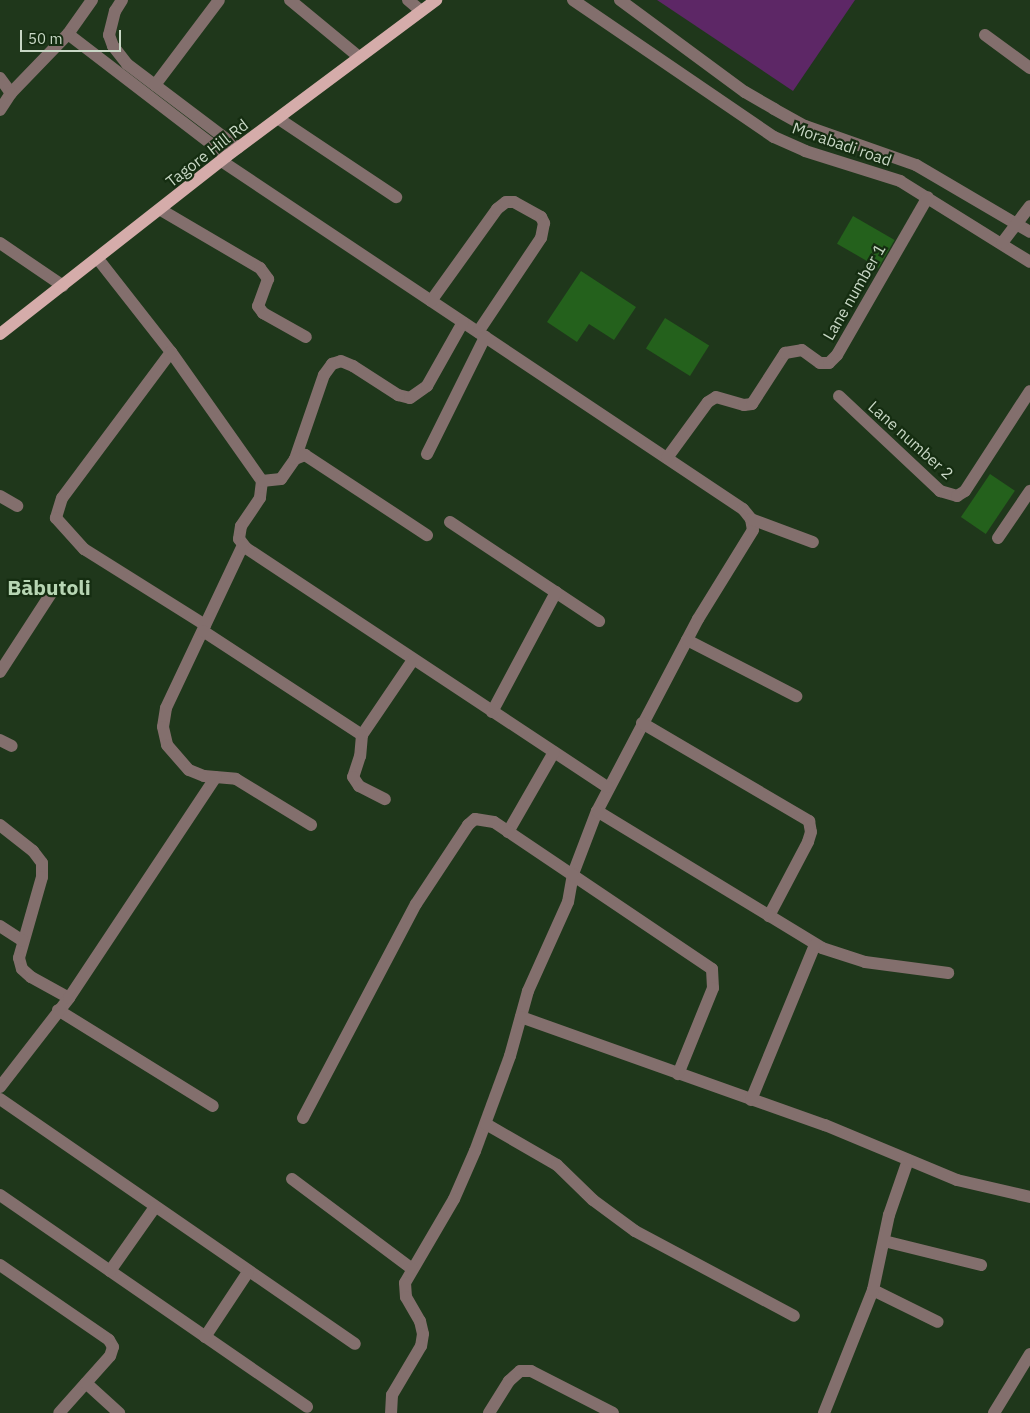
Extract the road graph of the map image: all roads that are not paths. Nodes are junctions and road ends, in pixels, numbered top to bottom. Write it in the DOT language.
graph roads {
  1 [pos="92,0"];
  2 [pos="122,0"];
  3 [pos="219,0"];
  4 [pos="290,0"];
  5 [pos="408,0"];
  6 [pos="436,0"];
  7 [pos="573,0"];
  8 [pos="620,0"];
  9 [pos="421,10"];
  10 [pos="68,34"];
  11 [pos="985,35"];
  12 [pos="359,57"];
  13 [pos="1030,68"];
  14 [pos="0,78"];
  15 [pos="155,85"];
  16 [pos="11,93"];
  17 [pos="0,110"];
  18 [pos="279,119"];
  19 [pos="238,148"];
  20 [pos="225,159"];
  21 [pos="396,197"];
  22 [pos="928,197"];
  23 [pos="1030,206"];
  24 [pos="161,210"];
  25 [pos="1017,224"];
  26 [pos="1030,232"];
  27 [pos="0,243"];
  28 [pos="1002,244"];
  29 [pos="98,259"];
  30 [pos="1030,262"];
  31 [pos="63,286"];
  32 [pos="431,301"];
  33 [pos="463,322"];
  34 [pos="0,334"];
  35 [pos="481,335"];
  36 [pos="306,336"];
  37 [pos="171,352"];
  38 [pos="1030,391"];
  39 [pos="839,396"];
  40 [pos="427,454"];
  41 [pos="667,458"];
  42 [pos="295,459"];
  43 [pos="262,481"];
  44 [pos="1030,491"];
  45 [pos="0,496"];
  46 [pos="17,506"];
  47 [pos="751,519"];
  48 [pos="450,522"];
  49 [pos="427,534"];
  50 [pos="998,538"];
  51 [pos="813,542"];
  52 [pos="243,545"];
  53 [pos="54,589"];
  54 [pos="556,592"];
  55 [pos="600,621"];
  56 [pos="204,628"];
  57 [pos="687,640"];
  58 [pos="413,660"];
  59 [pos="1,668"];
  60 [pos="796,696"];
  61 [pos="492,712"];
  62 [pos="642,723"];
  63 [pos="362,735"];
  64 [pos="0,740"];
  65 [pos="12,746"];
  66 [pos="554,752"];
  67 [pos="216,777"];
  68 [pos="608,787"];
  69 [pos="385,799"];
  70 [pos="597,811"];
  71 [pos="0,824"];
  72 [pos="311,824"];
  73 [pos="508,832"];
  74 [pos="573,874"];
  75 [pos="769,916"];
  76 [pos="0,926"];
  77 [pos="23,941"];
  78 [pos="815,944"];
  79 [pos="948,973"];
  80 [pos="69,998"];
  81 [pos="58,1010"];
  82 [pos="521,1017"];
  83 [pos="678,1074"];
  84 [pos="0,1087"];
  85 [pos="0,1099"];
  86 [pos="751,1100"];
  87 [pos="213,1106"];
  88 [pos="303,1118"];
  89 [pos="486,1124"];
  90 [pos="908,1160"];
  91 [pos="292,1179"];
  92 [pos="0,1195"];
  93 [pos="1030,1198"];
  94 [pos="155,1207"];
  95 [pos="884,1241"];
  96 [pos="0,1265"];
  97 [pos="981,1265"];
  98 [pos="411,1268"];
  99 [pos="110,1271"];
  100 [pos="248,1272"];
  101 [pos="873,1290"];
  102 [pos="794,1316"];
  103 [pos="938,1322"];
  104 [pos="205,1337"];
  105 [pos="355,1344"];
  106 [pos="1030,1354"];
  107 [pos="86,1383"];
  108 [pos="307,1407"];
  109 [pos="59,1413"];
  110 [pos="120,1413"];
  111 [pos="391,1413"];
  112 [pos="489,1413"];
  113 [pos="613,1413"];
  114 [pos="824,1413"];
  115 [pos="994,1413"];
  1 -- 10 [label="street"];
  2 -- 15 [label="street"];
  3 -- 15 [label="street"];
  4 -- 12 [label="street"];
  5 -- 9 [label="street"];
  6 -- 9 [label="main road, Tagore Hill Rd"];
  7 -- 22 [label="street, Morabadi road"];
  8 -- 25 [label="street, Morabadi road"];
  9 -- 12 [label="main road, Tagore Hill Rd"];
  10 -- 16 [label="street"];
  10 -- 20 [label="street"];
  11 -- 13 [label="street"];
  12 -- 18 [label="main road, Tagore Hill Rd"];
  14 -- 16 [label="street"];
  15 -- 19 [label="street"];
  16 -- 17 [label="street"];
  18 -- 19 [label="main road, Tagore Hill Rd"];
  18 -- 21 [label="street"];
  19 -- 20 [label="main road, Tagore Hill Rd"];
  20 -- 24 [label="main road, Tagore Hill Rd"];
  20 -- 32 [label="street"];
  22 -- 28 [label="street, Morabadi road"];
  22 -- 41 [label="street, Lane number 1"];
  23 -- 25 [label="street"];
  24 -- 29 [label="main road, Tagore Hill Rd"];
  24 -- 36 [label="street"];
  25 -- 26 [label="street, Morabadi road"];
  25 -- 28 [label="street"];
  27 -- 31 [label="street"];
  28 -- 30 [label="street, Morabadi road"];
  29 -- 31 [label="main road, Tagore Hill Rd"];
  29 -- 37 [label="street"];
  31 -- 34 [label="main road, Tagore Hill Rd"];
  32 -- 33 [label="street"];
  32 -- 35 [label="street"];
  33 -- 35 [label="street"];
  33 -- 42 [label="street"];
  35 -- 40 [label="street"];
  35 -- 41 [label="street"];
  37 -- 43 [label="street"];
  37 -- 56 [label="street"];
  38 -- 39 [label="street, Lane number 2"];
  41 -- 47 [label="street"];
  42 -- 43 [label="street"];
  42 -- 49 [label="street"];
  43 -- 52 [label="street"];
  44 -- 50 [label="street"];
  45 -- 46 [label="street"];
  47 -- 51 [label="street"];
  47 -- 57 [label="street"];
  48 -- 54 [label="street"];
  52 -- 56 [label="street"];
  52 -- 58 [label="street"];
  53 -- 59 [label="street"];
  54 -- 55 [label="street"];
  54 -- 61 [label="street"];
  56 -- 63 [label="street"];
  56 -- 67 [label="street"];
  57 -- 60 [label="street"];
  57 -- 62 [label="street"];
  58 -- 61 [label="street"];
  58 -- 63 [label="street"];
  61 -- 66 [label="street"];
  62 -- 68 [label="street"];
  62 -- 75 [label="street"];
  63 -- 69 [label="street"];
  64 -- 65 [label="street"];
  66 -- 68 [label="street"];
  66 -- 73 [label="street"];
  67 -- 72 [label="street"];
  67 -- 80 [label="street"];
  68 -- 70 [label="street"];
  70 -- 74 [label="street"];
  70 -- 75 [label="street"];
  71 -- 77 [label="street"];
  73 -- 74 [label="street"];
  73 -- 88 [label="street"];
  74 -- 82 [label="street"];
  74 -- 83 [label="street"];
  75 -- 78 [label="street"];
  76 -- 77 [label="street"];
  77 -- 80 [label="street"];
  78 -- 79 [label="street"];
  78 -- 86 [label="street"];
  80 -- 81 [label="street"];
  81 -- 84 [label="street"];
  81 -- 87 [label="street"];
  82 -- 83 [label="street"];
  82 -- 89 [label="street"];
  83 -- 86 [label="street"];
  85 -- 94 [label="street"];
  86 -- 90 [label="street"];
  89 -- 98 [label="street"];
  89 -- 102 [label="street"];
  90 -- 93 [label="street"];
  90 -- 95 [label="street"];
  91 -- 98 [label="street"];
  92 -- 99 [label="street"];
  94 -- 99 [label="street"];
  94 -- 100 [label="street"];
  95 -- 97 [label="street"];
  95 -- 101 [label="street"];
  96 -- 107 [label="street"];
  98 -- 111 [label="street"];
  99 -- 104 [label="street"];
  100 -- 104 [label="street"];
  100 -- 105 [label="street"];
  101 -- 103 [label="street"];
  101 -- 114 [label="street"];
  104 -- 108 [label="street"];
  106 -- 115 [label="street"];
  107 -- 109 [label="street"];
  107 -- 110 [label="street"];
  112 -- 113 [label="street"];
}
